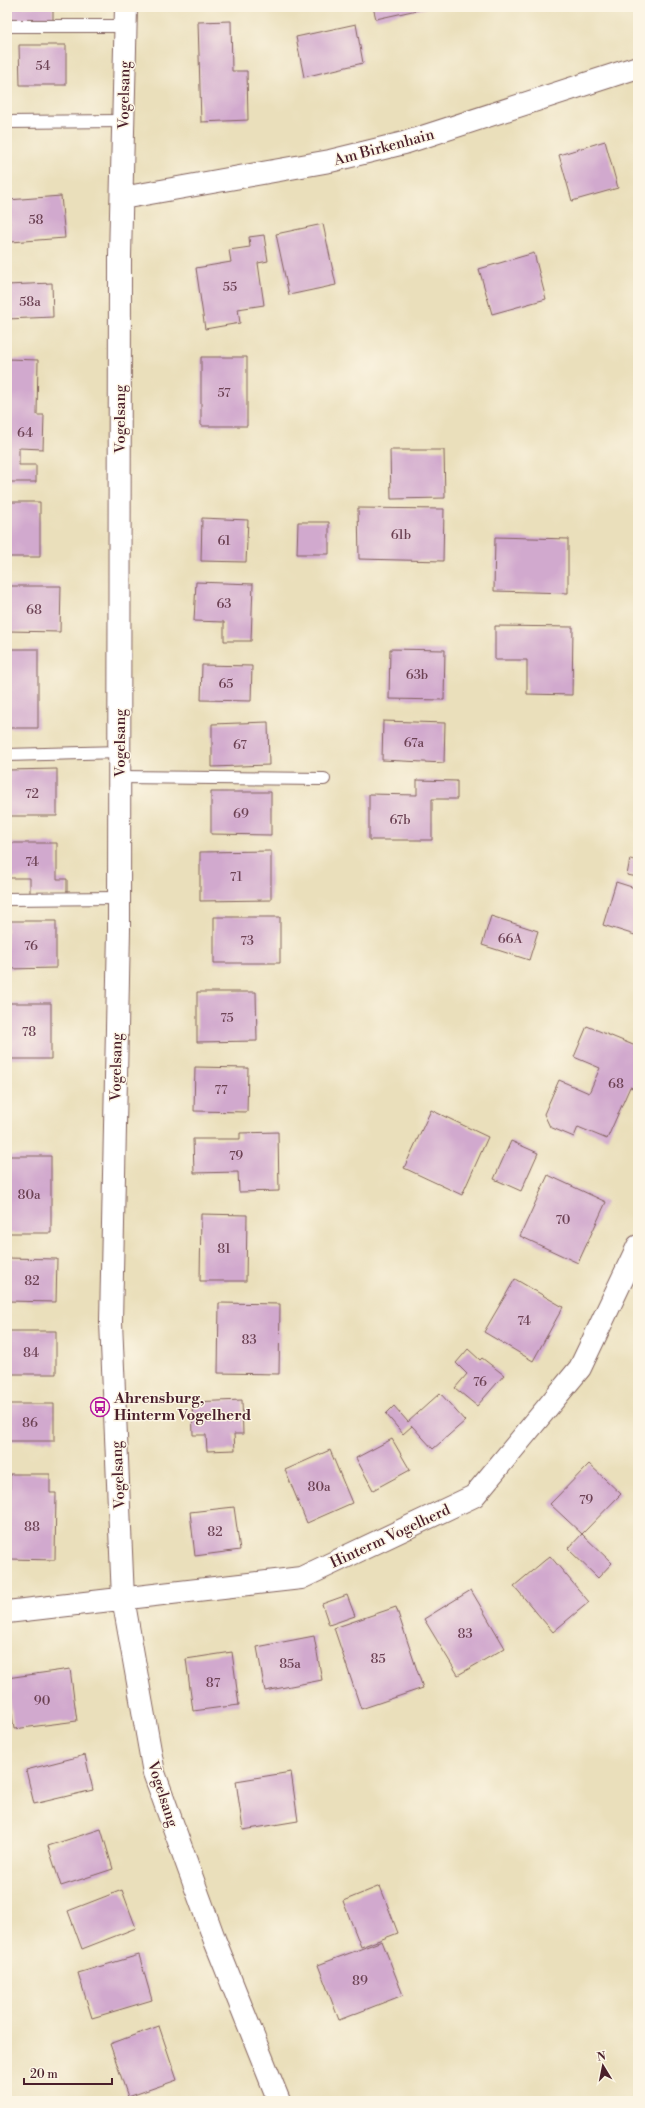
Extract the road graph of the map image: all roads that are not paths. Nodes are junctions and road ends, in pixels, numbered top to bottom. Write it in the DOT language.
graph roads {
  1 [pos="125,16"];
  2 [pos="7,26"];
  3 [pos="638,67"];
  4 [pos="123,121"];
  5 [pos="7,122"];
  6 [pos="122,198"];
  7 [pos="120,752"];
  8 [pos="7,755"];
  9 [pos="120,777"];
  10 [pos="324,779"];
  11 [pos="119,898"];
  12 [pos="7,899"];
  13 [pos="638,1246"];
  14 [pos="123,1598"];
  15 [pos="7,1612"];
  16 [pos="279,2101"];
  1 -- 2 [label="lane"];
  1 -- 4 [label="street, Vogelsang"];
  3 -- 6 [label="street, Am Birkenhain"];
  4 -- 5 [label="lane"];
  4 -- 6 [label="street, Vogelsang"];
  6 -- 7 [label="street, Vogelsang"];
  7 -- 8 [label="lane"];
  7 -- 9 [label="street, Vogelsang"];
  9 -- 10 [label="lane"];
  9 -- 11 [label="street, Vogelsang"];
  11 -- 12 [label="lane"];
  11 -- 14 [label="street, Vogelsang"];
  13 -- 14 [label="street, Hinterm Vogelherd"];
  14 -- 15 [label="street, Hinterm Vogelherd"];
  14 -- 16 [label="street, Vogelsang"];
}
